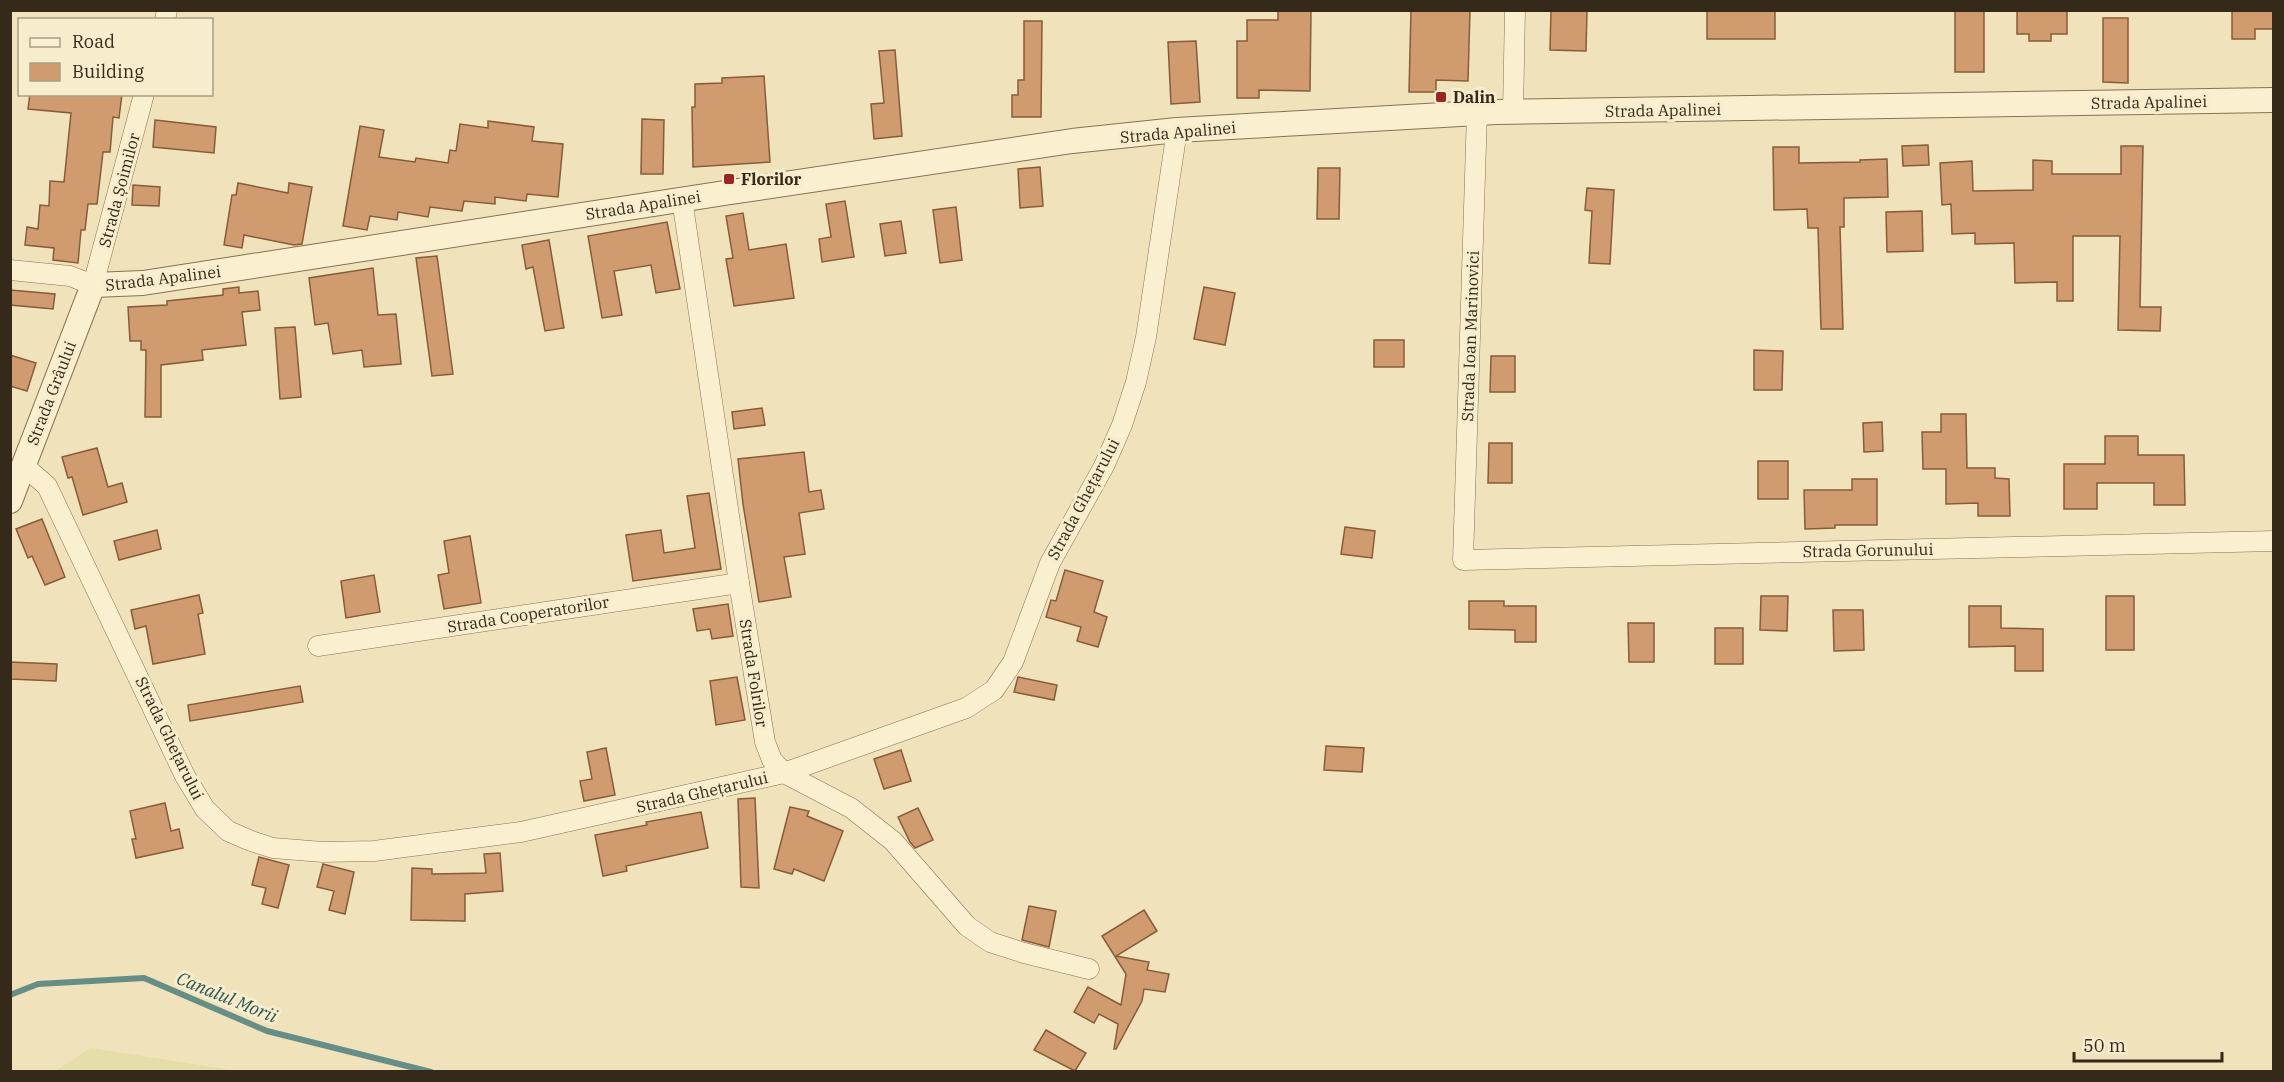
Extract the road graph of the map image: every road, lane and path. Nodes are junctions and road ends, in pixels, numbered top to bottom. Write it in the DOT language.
graph roads {
  1 [pos="1515,10"];
  2 [pos="143,96"];
  3 [pos="2274,100"];
  4 [pos="1513,111"];
  5 [pos="1477,112"];
  6 [pos="1177,130"];
  7 [pos="682,199"];
  8 [pos="10,270"];
  9 [pos="93,285"];
  10 [pos="24,465"];
  11 [pos="10,501"];
  12 [pos="2274,541"];
  13 [pos="1463,560"];
  14 [pos="739,583"];
  15 [pos="318,646"];
  16 [pos="784,773"];
  17 [pos="1089,969"];
  1 -- 4 [label="street"];
  2 -- 9 [label="street, Strada Șoimilor"];
  3 -- 4 [label="street, Strada Apalinei"];
  4 -- 5 [label="street, Strada Apalinei"];
  5 -- 6 [label="street, Strada Apalinei"];
  5 -- 13 [label="street, Strada Ioan Marinovici"];
  6 -- 7 [label="street, Strada Apalinei"];
  6 -- 16 [label="street, Strada Ghețarului"];
  7 -- 9 [label="street, Strada Apalinei"];
  7 -- 14 [label="street, Strada Folrilor"];
  8 -- 9 [label="street"];
  9 -- 10 [label="street, Strada Grâului"];
  10 -- 11 [label="street, Strada Grâului"];
  10 -- 16 [label="street, Strada Ghețarului"];
  12 -- 13 [label="street, Strada Gorunului"];
  14 -- 15 [label="street, Strada Cooperatorilor"];
  14 -- 16 [label="street, Strada Folrilor"];
  16 -- 17 [label="street, Strada Folrilor"];
}
